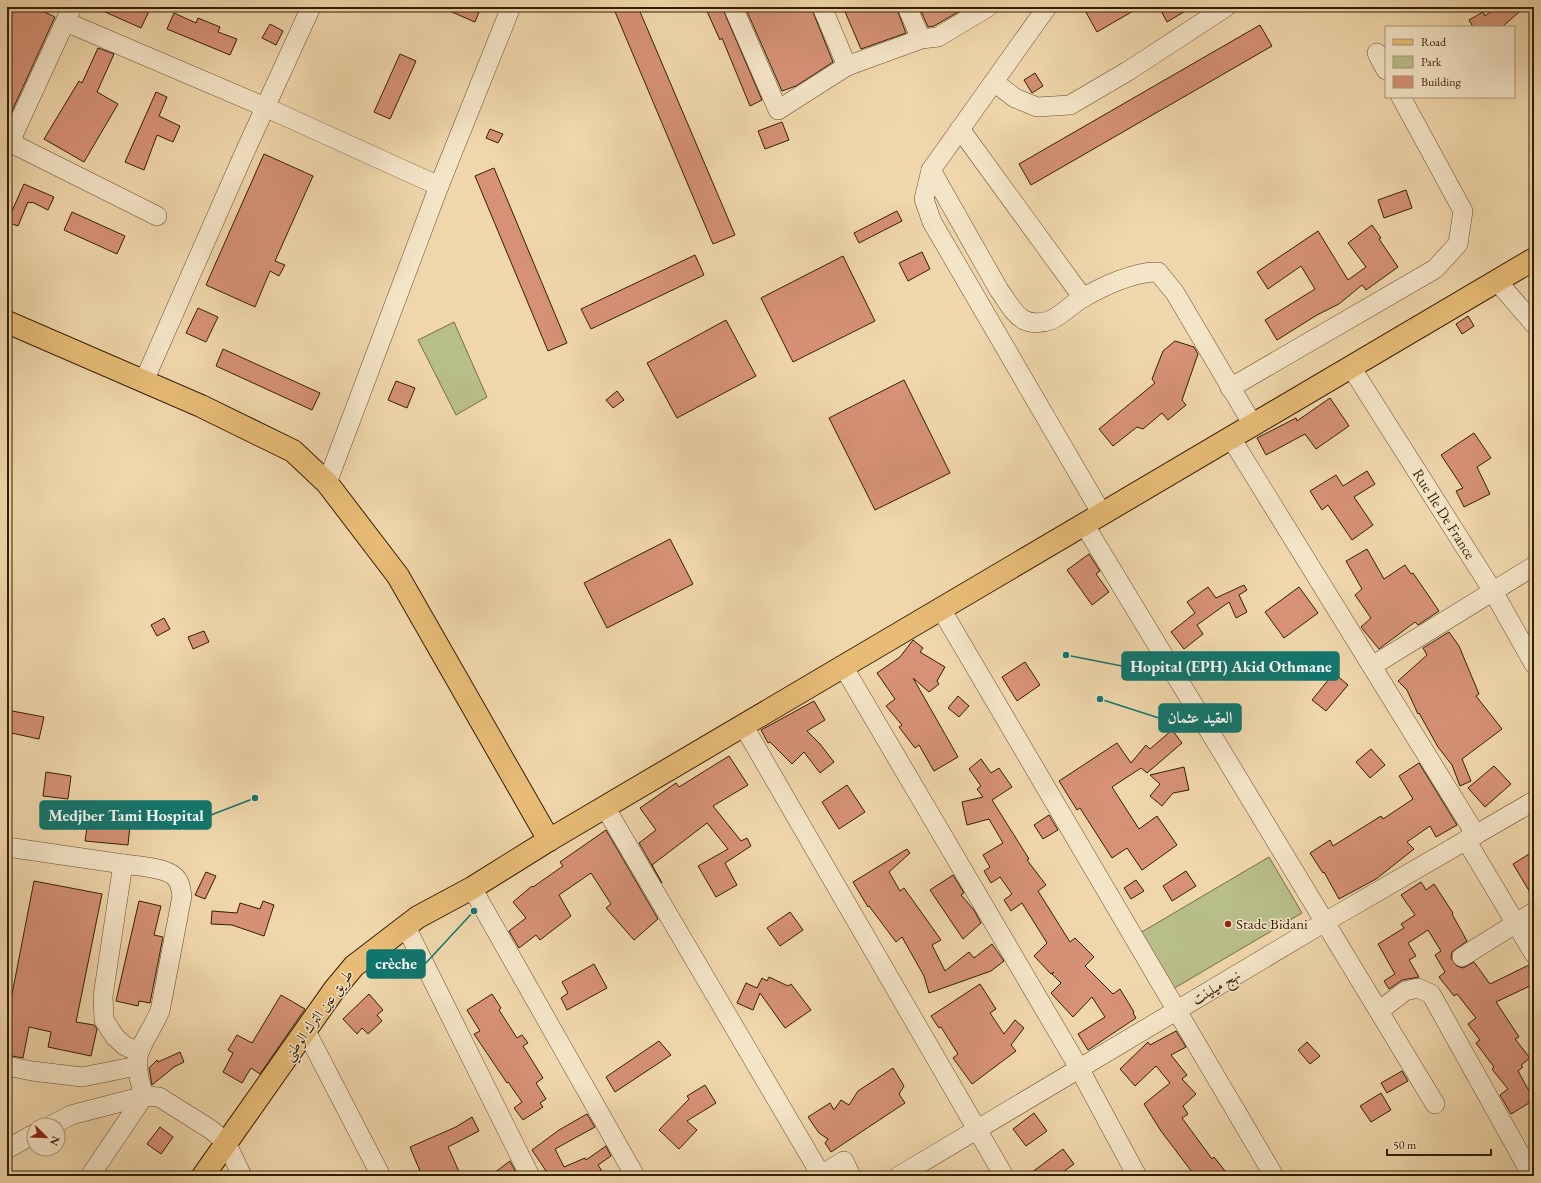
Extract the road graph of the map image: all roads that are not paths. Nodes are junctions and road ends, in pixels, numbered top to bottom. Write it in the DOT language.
graph roads {
  1 [pos="311,7"];
  2 [pos="511,7"];
  3 [pos="733,7"];
  4 [pos="822,7"];
  5 [pos="907,7"];
  6 [pos="988,7"];
  7 [pos="1047,7"];
  8 [pos="1226,7"];
  9 [pos="69,14"];
  10 [pos="921,39"];
  11 [pos="1377,53"];
  12 [pos="847,66"];
  13 [pos="1385,68"];
  14 [pos="994,82"];
  15 [pos="1402,98"];
  16 [pos="265,107"];
  17 [pos="960,129"];
  18 [pos="931,170"];
  19 [pos="439,186"];
  20 [pos="157,216"];
  21 [pos="1534,259"];
  22 [pos="1497,281"];
  23 [pos="1083,298"];
  24 [pos="7,322"];
  25 [pos="1534,324"];
  26 [pos="1351,367"];
  27 [pos="144,381"];
  28 [pos="1230,388"];
  29 [pos="1253,425"];
  30 [pos="1231,438"];
  31 [pos="327,483"];
  32 [pos="1093,519"];
  33 [pos="1534,566"];
  34 [pos="1494,593"];
  35 [pos="941,609"];
  36 [pos="1534,664"];
  37 [pos="843,666"];
  38 [pos="1372,666"];
  39 [pos="743,725"];
  40 [pos="1534,801"];
  41 [pos="605,807"];
  42 [pos="1471,838"];
  43 [pos="549,840"];
  44 [pos="7,847"];
  45 [pos="123,864"];
  46 [pos="472,888"];
  47 [pos="1534,912"];
  48 [pos="1325,922"];
  49 [pos="1516,924"];
  50 [pos="406,927"];
  51 [pos="1534,954"];
  52 [pos="1462,957"];
  53 [pos="1176,1010"];
  54 [pos="1379,1011"];
  55 [pos="306,1031"];
  56 [pos="138,1059"];
  57 [pos="7,1066"];
  58 [pos="1079,1068"];
  59 [pos="144,1096"];
  60 [pos="1435,1104"];
  61 [pos="66,1118"];
  62 [pos="977,1129"];
  63 [pos="26,1138"];
  64 [pos="226,1142"];
  65 [pos="7,1149"];
  66 [pos="1530,1172"];
  67 [pos="820,1175"];
  68 [pos="90,1176"];
  69 [pos="203,1176"];
  70 [pos="242,1176"];
  71 [pos="381,1176"];
  72 [pos="530,1176"];
  73 [pos="635,1176"];
  74 [pos="851,1176"];
  75 [pos="899,1176"];
  76 [pos="1004,1176"];
  77 [pos="1137,1176"];
  78 [pos="1274,1176"];
  1 -- 16 [label="street"];
  2 -- 19 [label="street"];
  3 -- 12 [label="street"];
  4 -- 12 [label="street"];
  5 -- 10 [label="street"];
  6 -- 10 [label="street"];
  7 -- 14 [label="street"];
  8 -- 14 [label="street"];
  9 -- 16 [label="street"];
  9 -- 20 [label="street"];
  10 -- 12 [label="street"];
  11 -- 13 [label="street"];
  14 -- 17 [label="street"];
  15 -- 28 [label="street"];
  16 -- 19 [label="street"];
  16 -- 27 [label="street"];
  17 -- 18 [label="street"];
  17 -- 23 [label="street"];
  18 -- 23 [label="street"];
  18 -- 32 [label="street"];
  19 -- 31 [label="street"];
  21 -- 22 [label="main road, طريق عين الترك الوطني"];
  22 -- 25 [label="street"];
  22 -- 26 [label="main road, طريق عين الترك الوطني"];
  23 -- 28 [label="street"];
  24 -- 27 [label="main road"];
  26 -- 29 [label="main road, طريق عين الترك الوطني"];
  26 -- 34 [label="street, Rue Ile De France"];
  27 -- 31 [label="main road"];
  28 -- 29 [label="street"];
  29 -- 30 [label="main road, طريق عين الترك الوطني"];
  30 -- 32 [label="main road, طريق عين الترك الوطني"];
  30 -- 38 [label="street"];
  31 -- 43 [label="main road"];
  32 -- 35 [label="main road, طريق عين الترك الوطني"];
  32 -- 48 [label="street"];
  33 -- 34 [label="street"];
  34 -- 36 [label="street, Rue Ile De France"];
  34 -- 38 [label="street"];
  35 -- 37 [label="main road, طريق عين الترك الوطني"];
  35 -- 53 [label="street"];
  37 -- 39 [label="main road, طريق عين الترك الوطني"];
  37 -- 58 [label="street"];
  38 -- 42 [label="street"];
  39 -- 41 [label="main road, طريق عين الترك الوطني"];
  39 -- 62 [label="street"];
  40 -- 42 [label="street, نهج ميلينت"];
  41 -- 43 [label="main road, طريق عين الترك الوطني"];
  41 -- 67 [label="street"];
  42 -- 48 [label="street, نهج ميلينت"];
  42 -- 49 [label="street"];
  43 -- 46 [label="main road, طريق عين الترك الوطني"];
  44 -- 45 [label="street"];
  45 -- 56 [label="street"];
  45 -- 56 [label="street"];
  46 -- 50 [label="main road, طريق عين الترك الوطني"];
  46 -- 73 [label="street"];
  47 -- 49 [label="street"];
  48 -- 53 [label="street, نهج ميلينت"];
  48 -- 54 [label="street"];
  49 -- 51 [label="street"];
  49 -- 52 [label="street"];
  50 -- 55 [label="main road, طريق عين الترك الوطني"];
  50 -- 72 [label="street"];
  53 -- 58 [label="street, نهج ميلينت"];
  53 -- 78 [label="street"];
  54 -- 60 [label="street"];
  54 -- 66 [label="street"];
  55 -- 64 [label="main road, طريق عين الترك الوطني"];
  55 -- 71 [label="street"];
  56 -- 57 [label="street"];
  56 -- 59 [label="street"];
  58 -- 62 [label="street, نهج ميلينت"];
  58 -- 77 [label="street"];
  59 -- 61 [label="street"];
  59 -- 64 [label="street"];
  59 -- 68 [label="street"];
  62 -- 75 [label="street, نهج ميلينت"];
  62 -- 76 [label="street"];
  63 -- 65 [label="street"];
  64 -- 69 [label="main road, طريق عين الترك الوطني"];
  64 -- 70 [label="street"];
  67 -- 74 [label="street"];
}
